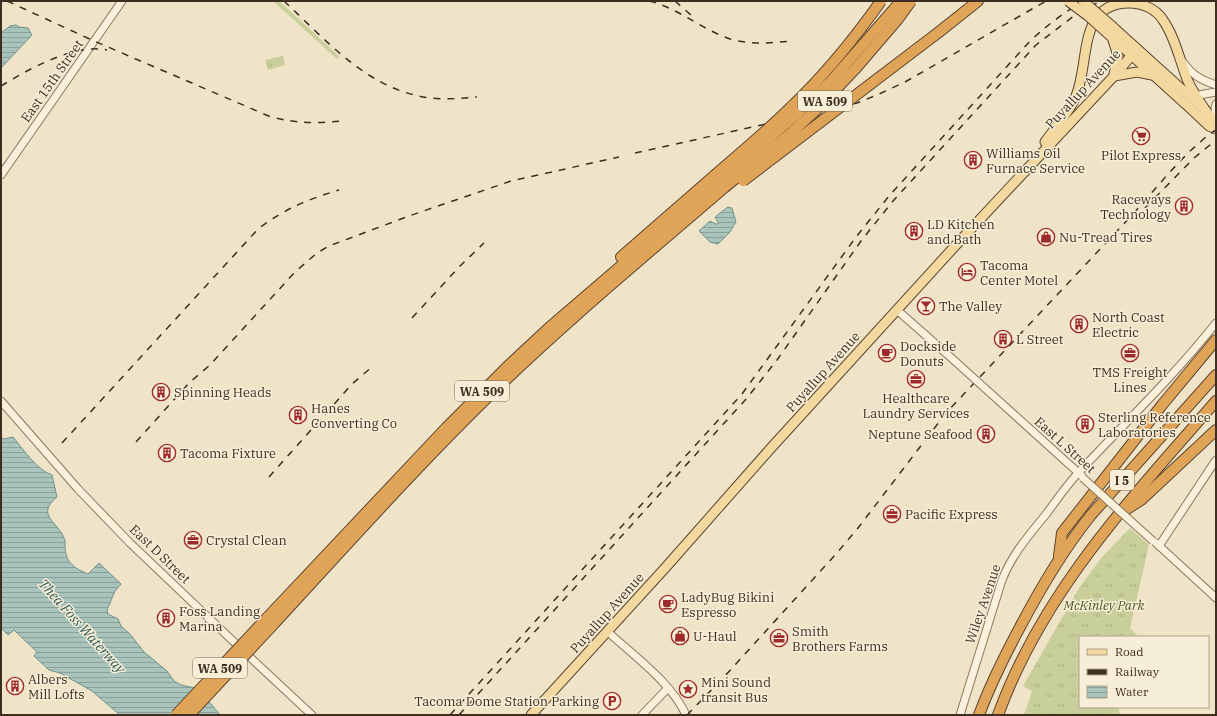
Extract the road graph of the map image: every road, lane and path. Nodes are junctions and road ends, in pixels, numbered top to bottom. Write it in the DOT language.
graph roads {
  1 [pos="122,1"];
  2 [pos="881,1"];
  3 [pos="902,1"];
  4 [pos="911,1"];
  5 [pos="978,1"];
  6 [pos="1068,1"];
  7 [pos="1083,1"];
  8 [pos="1111,33"];
  9 [pos="1177,50"];
  10 [pos="1134,52"];
  11 [pos="1153,75"];
  12 [pos="1114,76"];
  13 [pos="1216,86"];
  14 [pos="1216,92"];
  15 [pos="1192,96"];
  16 [pos="1216,104"];
  17 [pos="1216,115"];
  18 [pos="1216,123"];
  19 [pos="1216,129"];
  20 [pos="1033,162"];
  21 [pos="1,175"];
  22 [pos="722,184"];
  23 [pos="897,310"];
  24 [pos="1216,323"];
  25 [pos="1216,340"];
  26 [pos="1216,374"];
  27 [pos="1216,401"];
  28 [pos="1,402"];
  29 [pos="1216,430"];
  30 [pos="1216,460"];
  31 [pos="1080,475"];
  32 [pos="1118,514"];
  33 [pos="1159,546"];
  34 [pos="1059,558"];
  35 [pos="1216,598"];
  36 [pos="268,624"];
  37 [pos="608,632"];
  38 [pos="668,688"];
  39 [pos="176,715"];
  40 [pos="189,715"];
  41 [pos="312,715"];
  42 [pos="531,715"];
  43 [pos="642,715"];
  44 [pos="686,715"];
  45 [pos="960,715"];
  46 [pos="979,715"];
  47 [pos="998,715"];
  1 -- 21 [label="street, East 15th Street"];
  2 -- 22 [label="highway, bridge"];
  3 -- 22 [label="highway, WA 509, bridge"];
  4 -- 22 [label="highway, WA 509, bridge"];
  5 -- 22 [label="highway, bridge"];
  6 -- 8 [label="main road, bridge"];
  7 -- 8 [label="main road, bridge"];
  8 -- 10 [label="main road"];
  8 -- 12 [label="main road"];
  9 -- 13 [label="street"];
  9 -- 15 [label="main road"];
  9 -- 20 [label="main road"];
  10 -- 11 [label="main road"];
  10 -- 12 [label="main road, Puyallup Avenue"];
  10 -- 15 [label="main road"];
  11 -- 12 [label="main road"];
  11 -- 19 [label="main road"];
  12 -- 20 [label="main road, Puyallup Avenue"];
  14 -- 15 [label="street"];
  15 -- 18 [label="main road"];
  16 -- 17 [label="street"];
  20 -- 23 [label="main road, Puyallup Avenue"];
  22 -- 36 [label="highway, WA 509"];
  22 -- 36 [label="highway, WA 509"];
  23 -- 31 [label="street, East L Street, bridge"];
  23 -- 37 [label="main road, Puyallup Avenue"];
  24 -- 31 [label="street, Wiley Avenue"];
  25 -- 34 [label="highway"];
  26 -- 34 [label="highway, I 5"];
  27 -- 32 [label="highway, I 5"];
  28 -- 41 [label="street, East D Street"];
  29 -- 32 [label="highway"];
  30 -- 33 [label="street"];
  31 -- 33 [label="street, East L Street, bridge"];
  31 -- 45 [label="street, Wiley Avenue"];
  32 -- 47 [label="highway, I 5"];
  33 -- 35 [label="street, East L Street"];
  34 -- 46 [label="highway, I 5"];
  36 -- 39 [label="highway, WA 509, bridge"];
  36 -- 40 [label="highway, WA 509, bridge"];
  37 -- 38 [label="street"];
  37 -- 42 [label="main road, Puyallup Avenue"];
  38 -- 43 [label="street"];
  38 -- 44 [label="street"];
}
